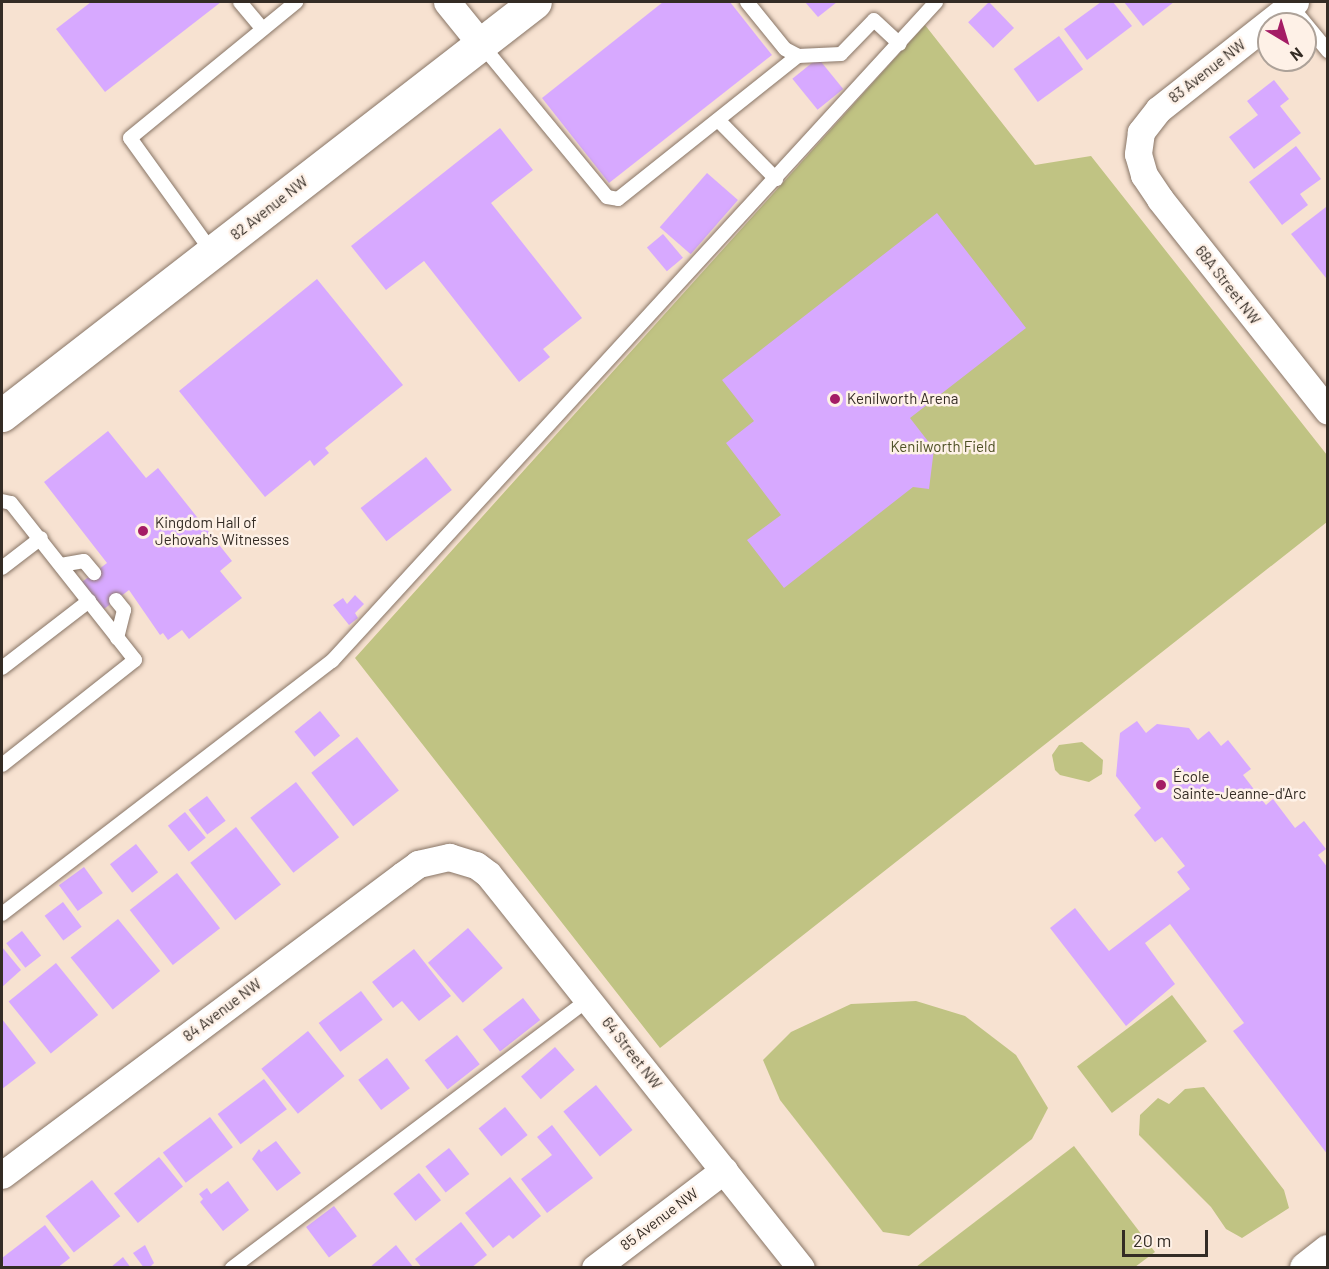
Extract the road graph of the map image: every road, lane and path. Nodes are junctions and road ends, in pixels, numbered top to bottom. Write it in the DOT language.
graph roads {
  1 [pos="240,2"];
  2 [pos="296,2"];
  3 [pos="447,2"];
  4 [pos="536,2"];
  5 [pos="747,2"];
  6 [pos="936,2"];
  7 [pos="1293,3"];
  8 [pos="263,29"];
  9 [pos="481,44"];
  10 [pos="900,44"];
  11 [pos="1328,51"];
  12 [pos="798,56"];
  13 [pos="718,120"];
  14 [pos="1138,154"];
  15 [pos="776,179"];
  16 [pos="212,252"];
  17 [pos="1328,411"];
  18 [pos="2,415"];
  19 [pos="2,501"];
  20 [pos="41,538"];
  21 [pos="61,565"];
  22 [pos="2,568"];
  23 [pos="94,573"];
  24 [pos="116,600"];
  25 [pos="88,602"];
  26 [pos="117,638"];
  27 [pos="2,668"];
  28 [pos="2,765"];
  29 [pos="449,857"];
  30 [pos="2,914"];
  31 [pos="589,999"];
  32 [pos="724,1170"];
  33 [pos="2,1175"];
  34 [pos="1328,1251"];
  35 [pos="232,1268"];
  36 [pos="595,1268"];
  37 [pos="801,1268"];
  38 [pos="1306,1268"];
  1 -- 8 [label="lane"];
  2 -- 8 [label="lane"];
  3 -- 9 [label="street"];
  4 -- 9 [label="street, 82 Avenue NW"];
  5 -- 12 [label="lane"];
  6 -- 10 [label="lane"];
  7 -- 11 [label="lane"];
  7 -- 14 [label="street, 83 Avenue NW"];
  8 -- 16 [label="lane"];
  9 -- 13 [label="lane"];
  9 -- 16 [label="street, 82 Avenue NW"];
  10 -- 12 [label="lane"];
  10 -- 15 [label="lane"];
  12 -- 13 [label="lane"];
  13 -- 15 [label="lane"];
  14 -- 17 [label="street, 68A Street NW"];
  15 -- 30 [label="lane"];
  16 -- 18 [label="street, 82 Avenue NW"];
  19 -- 20 [label="lane"];
  20 -- 21 [label="lane"];
  20 -- 22 [label="lane"];
  21 -- 23 [label="lane"];
  21 -- 25 [label="lane"];
  24 -- 26 [label="lane"];
  25 -- 26 [label="lane"];
  25 -- 27 [label="lane"];
  26 -- 28 [label="lane"];
  29 -- 31 [label="street, 64 Street NW"];
  29 -- 33 [label="street, 84 Avenue NW"];
  31 -- 32 [label="street, 64 Street NW"];
  31 -- 35 [label="lane"];
  32 -- 36 [label="street, 85 Avenue NW"];
  32 -- 37 [label="street, 64 Street NW"];
  34 -- 38 [label="street"];
}
